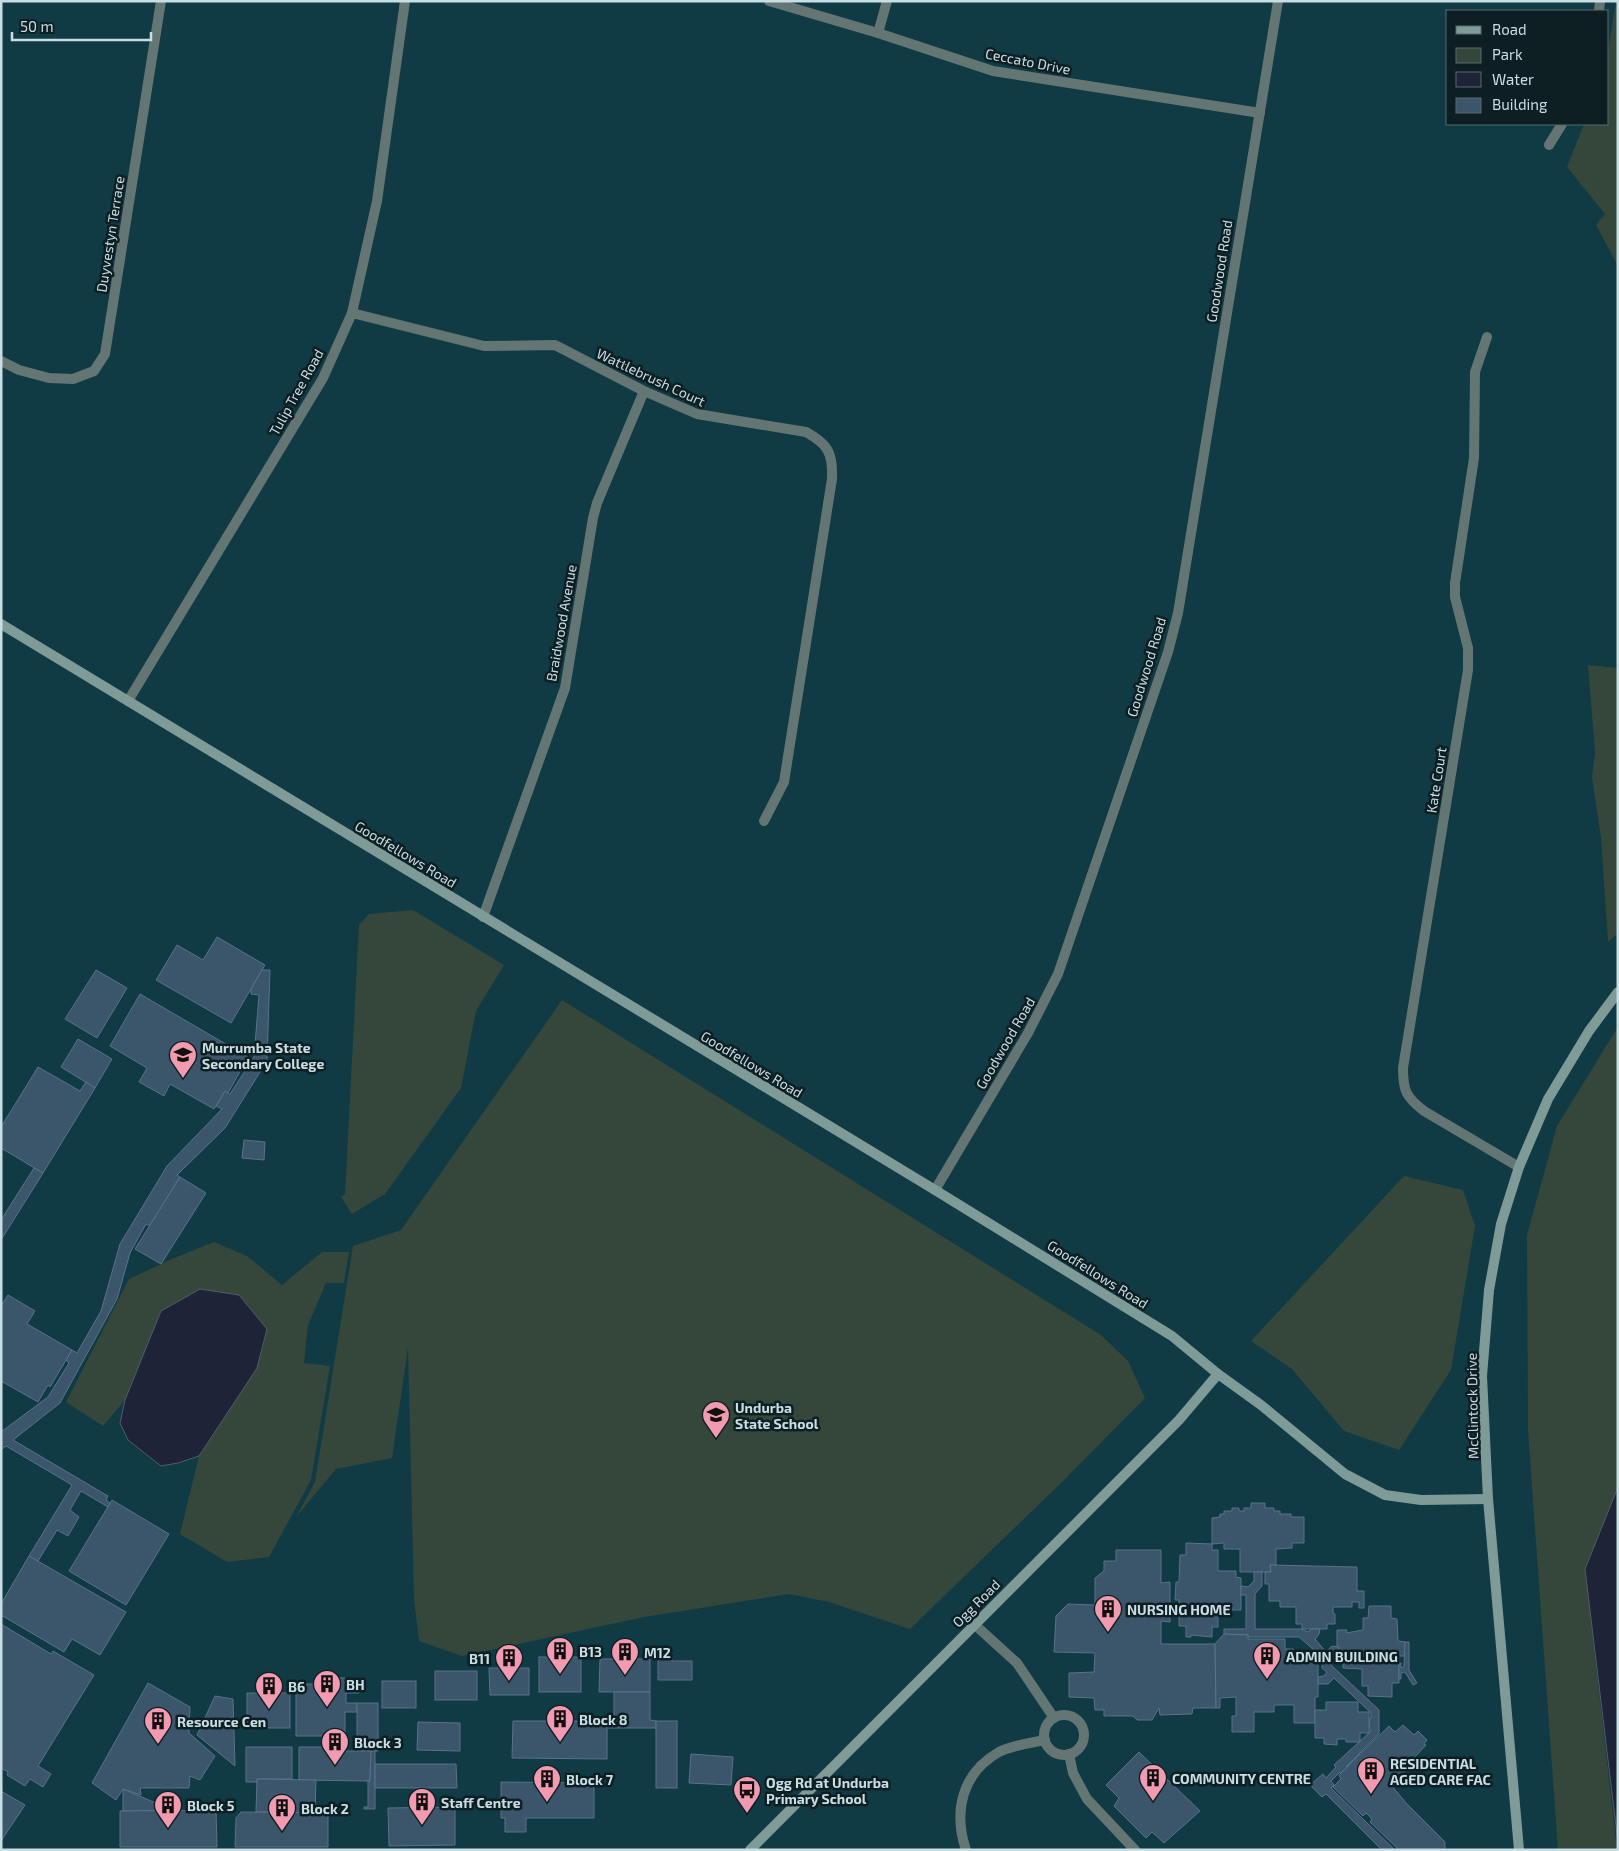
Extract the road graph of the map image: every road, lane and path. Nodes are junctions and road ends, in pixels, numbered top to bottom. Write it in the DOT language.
graph roads {
  1 [pos="161,1"];
  2 [pos="405,1"];
  3 [pos="769,1"];
  4 [pos="887,1"];
  5 [pos="1278,1"];
  6 [pos="878,33"];
  7 [pos="1260,113"];
  8 [pos="1561,125"];
  9 [pos="1549,145"];
  10 [pos="352,313"];
  11 [pos="1487,337"];
  12 [pos="1,361"];
  13 [pos="644,391"];
  14 [pos="1,624"];
  15 [pos="128,701"];
  16 [pos="764,821"];
  17 [pos="484,917"];
  18 [pos="1618,992"];
  19 [pos="1519,1167"];
  20 [pos="935,1190"];
  21 [pos="1218,1374"];
  22 [pos="1488,1499"];
  23 [pos="974,1624"];
  24 [pos="1054,1718"];
  25 [pos="1044,1740"];
  26 [pos="1069,1754"];
  27 [pos="750,1850"];
  28 [pos="966,1850"];
  29 [pos="1135,1850"];
  30 [pos="1519,1850"];
  1 -- 12 [label="street, Duyvestyn Terrace"];
  2 -- 10 [label="street, Tulip Tree Road"];
  3 -- 6 [label="street, Ceccato Drive"];
  4 -- 6 [label="street"];
  5 -- 7 [label="street, Goodwood Road"];
  6 -- 7 [label="street, Ceccato Drive"];
  7 -- 20 [label="street, Goodwood Road"];
  8 -- 9 [label="street"];
  10 -- 13 [label="street, Wattlebrush Court"];
  10 -- 15 [label="street, Tulip Tree Road"];
  11 -- 19 [label="street, Kate Court"];
  13 -- 16 [label="street, Wattlebrush Court"];
  13 -- 17 [label="street, Braidwood Avenue"];
  14 -- 15 [label="street, Goodfellows Road"];
  15 -- 17 [label="street, Goodfellows Road"];
  17 -- 20 [label="street, Goodfellows Road"];
  18 -- 19 [label="street, McClintock Drive"];
  19 -- 22 [label="street, McClintock Drive"];
  20 -- 21 [label="street, Goodfellows Road"];
  21 -- 22 [label="street, Goodfellows Road"];
  21 -- 23 [label="street, Ogg Road"];
  22 -- 30 [label="street, McClintock Drive"];
  23 -- 24 [label="street"];
  23 -- 27 [label="street, Ogg Road"];
  24 -- 25 [label="street"];
  24 -- 26 [label="street"];
  25 -- 26 [label="street"];
  25 -- 28 [label="street"];
  26 -- 29 [label="street"];
}
